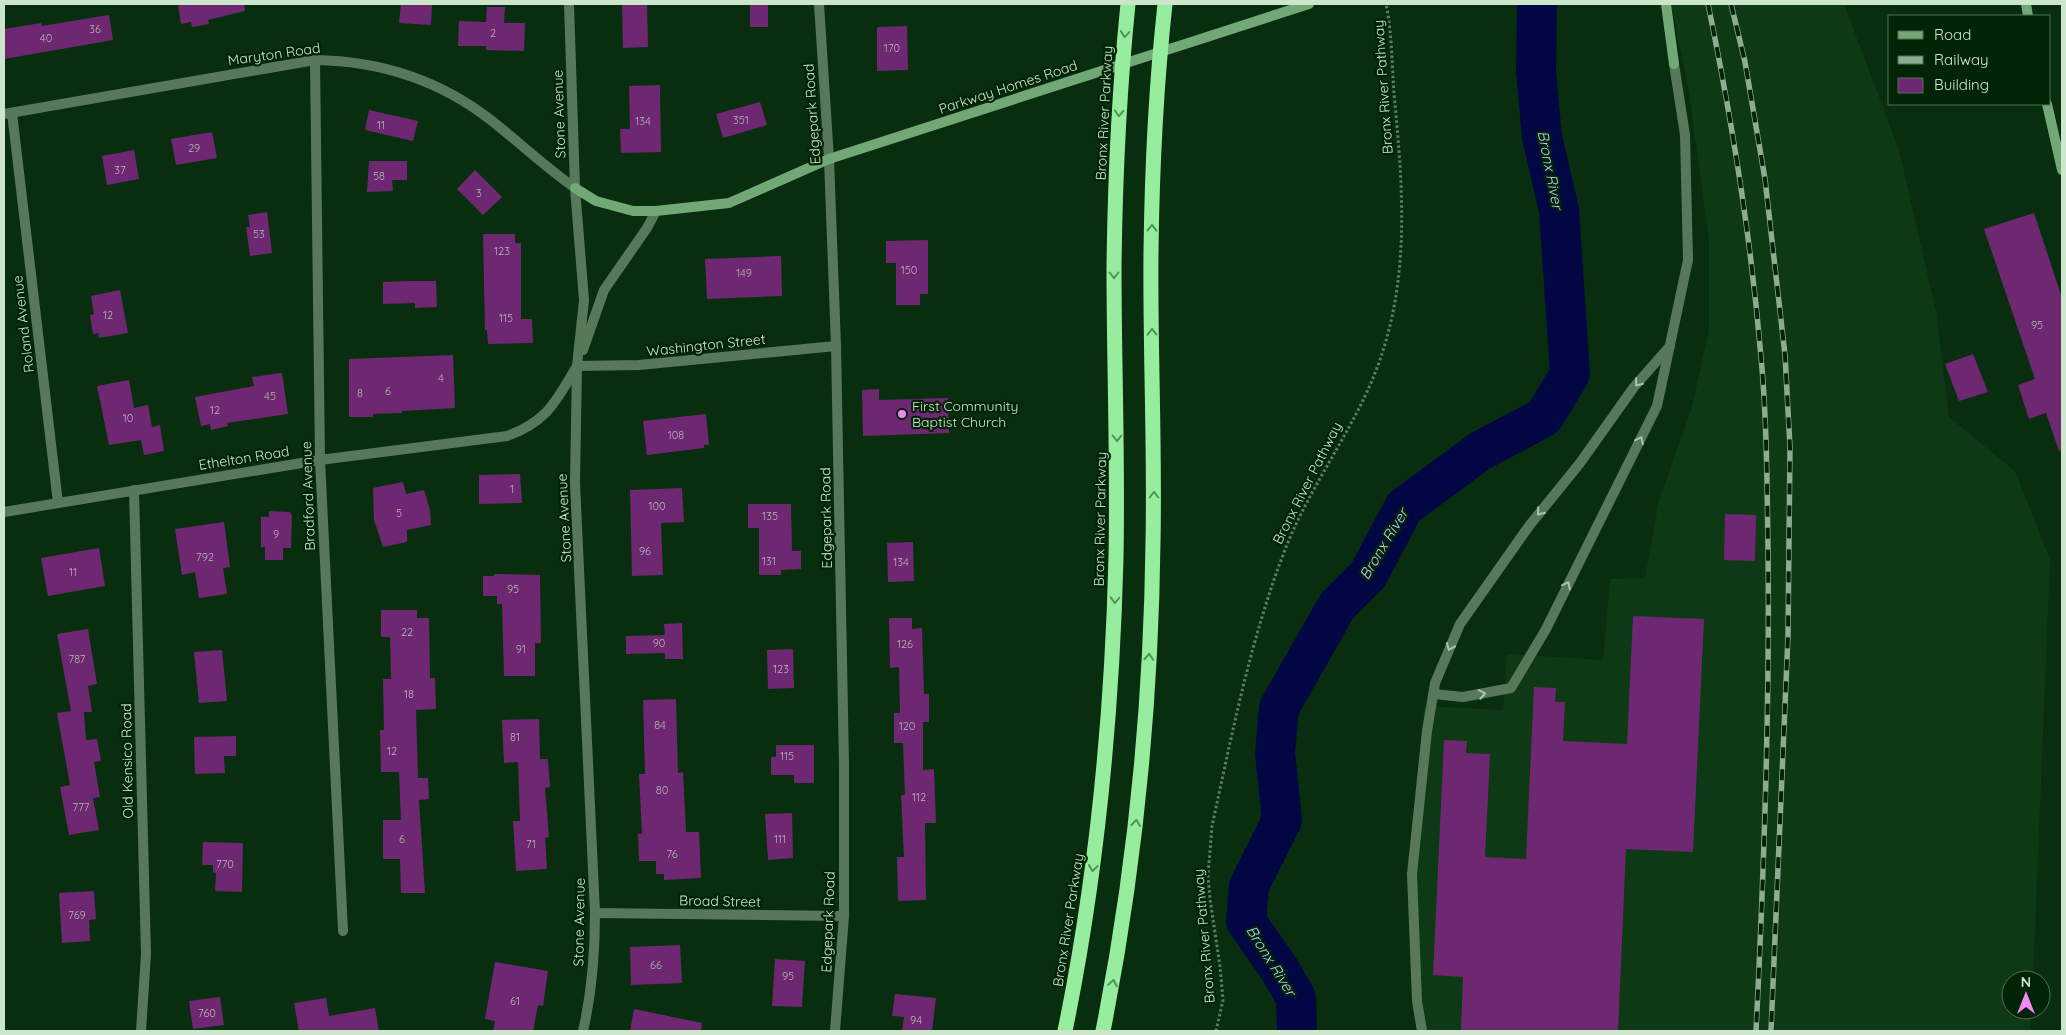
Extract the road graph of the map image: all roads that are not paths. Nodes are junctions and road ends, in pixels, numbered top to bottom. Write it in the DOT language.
graph roads {
  1 [pos="569,4"];
  2 [pos="819,4"];
  3 [pos="1128,4"];
  4 [pos="1165,4"];
  5 [pos="1309,4"];
  6 [pos="1666,4"];
  7 [pos="1161,51"];
  8 [pos="315,60"];
  9 [pos="1122,64"];
  10 [pos="2047,105"];
  11 [pos="8,113"];
  12 [pos="829,158"];
  13 [pos="2062,170"];
  14 [pos="575,188"];
  15 [pos="656,211"];
  16 [pos="836,346"];
  17 [pos="1670,346"];
  18 [pos="577,366"];
  19 [pos="320,460"];
  20 [pos="134,490"];
  21 [pos="58,503"];
  22 [pos="4,512"];
  23 [pos="1434,694"];
  24 [pos="595,913"];
  25 [pos="844,916"];
  26 [pos="343,931"];
  27 [pos="140,1031"];
  28 [pos="583,1031"];
  29 [pos="835,1031"];
  30 [pos="1066,1031"];
  31 [pos="1103,1031"];
  32 [pos="1422,1031"];
  1 -- 14 [label="street, Stone Avenue"];
  2 -- 12 [label="street, Edgepark Road"];
  3 -- 9 [label="highway, Bronx River Parkway, one-way"];
  4 -- 7 [label="highway"];
  5 -- 7 [label="street, Parkway Homes Road"];
  6 -- 17 [label="street"];
  7 -- 9 [label="street, Parkway Homes Road"];
  31 -- 7 [label="highway, one-way"];
  8 -- 11 [label="street, Maryton Road"];
  8 -- 14 [label="street, Maryton Road"];
  8 -- 19 [label="street, Bradford Avenue"];
  9 -- 12 [label="street, Parkway Homes Road"];
  9 -- 30 [label="highway, Bronx River Parkway, one-way"];
  10 -- 13 [label="street"];
  11 -- 21 [label="street, Roland Avenue"];
  12 -- 15 [label="street, Parkway Homes Road"];
  12 -- 16 [label="street, Edgepark Road"];
  14 -- 15 [label="street, Parkway Homes Road"];
  14 -- 18 [label="street, Stone Avenue"];
  15 -- 18 [label="street"];
  16 -- 18 [label="street, Washington Street"];
  16 -- 25 [label="street, Edgepark Road"];
  17 -- 23 [label="street, one-way"];
  23 -- 17 [label="street, one-way"];
  18 -- 19 [label="street, Ethelton Road"];
  18 -- 24 [label="street, Stone Avenue"];
  19 -- 20 [label="street, Ethelton Road"];
  19 -- 26 [label="street, Bradford Avenue"];
  20 -- 21 [label="street, Ethelton Road"];
  20 -- 27 [label="street, Old Kensico Road"];
  21 -- 22 [label="street, Ethelton Road"];
  23 -- 32 [label="street"];
  24 -- 25 [label="street, Broad Street"];
  24 -- 28 [label="street, Stone Avenue"];
  25 -- 29 [label="street, Edgepark Road"];
}
